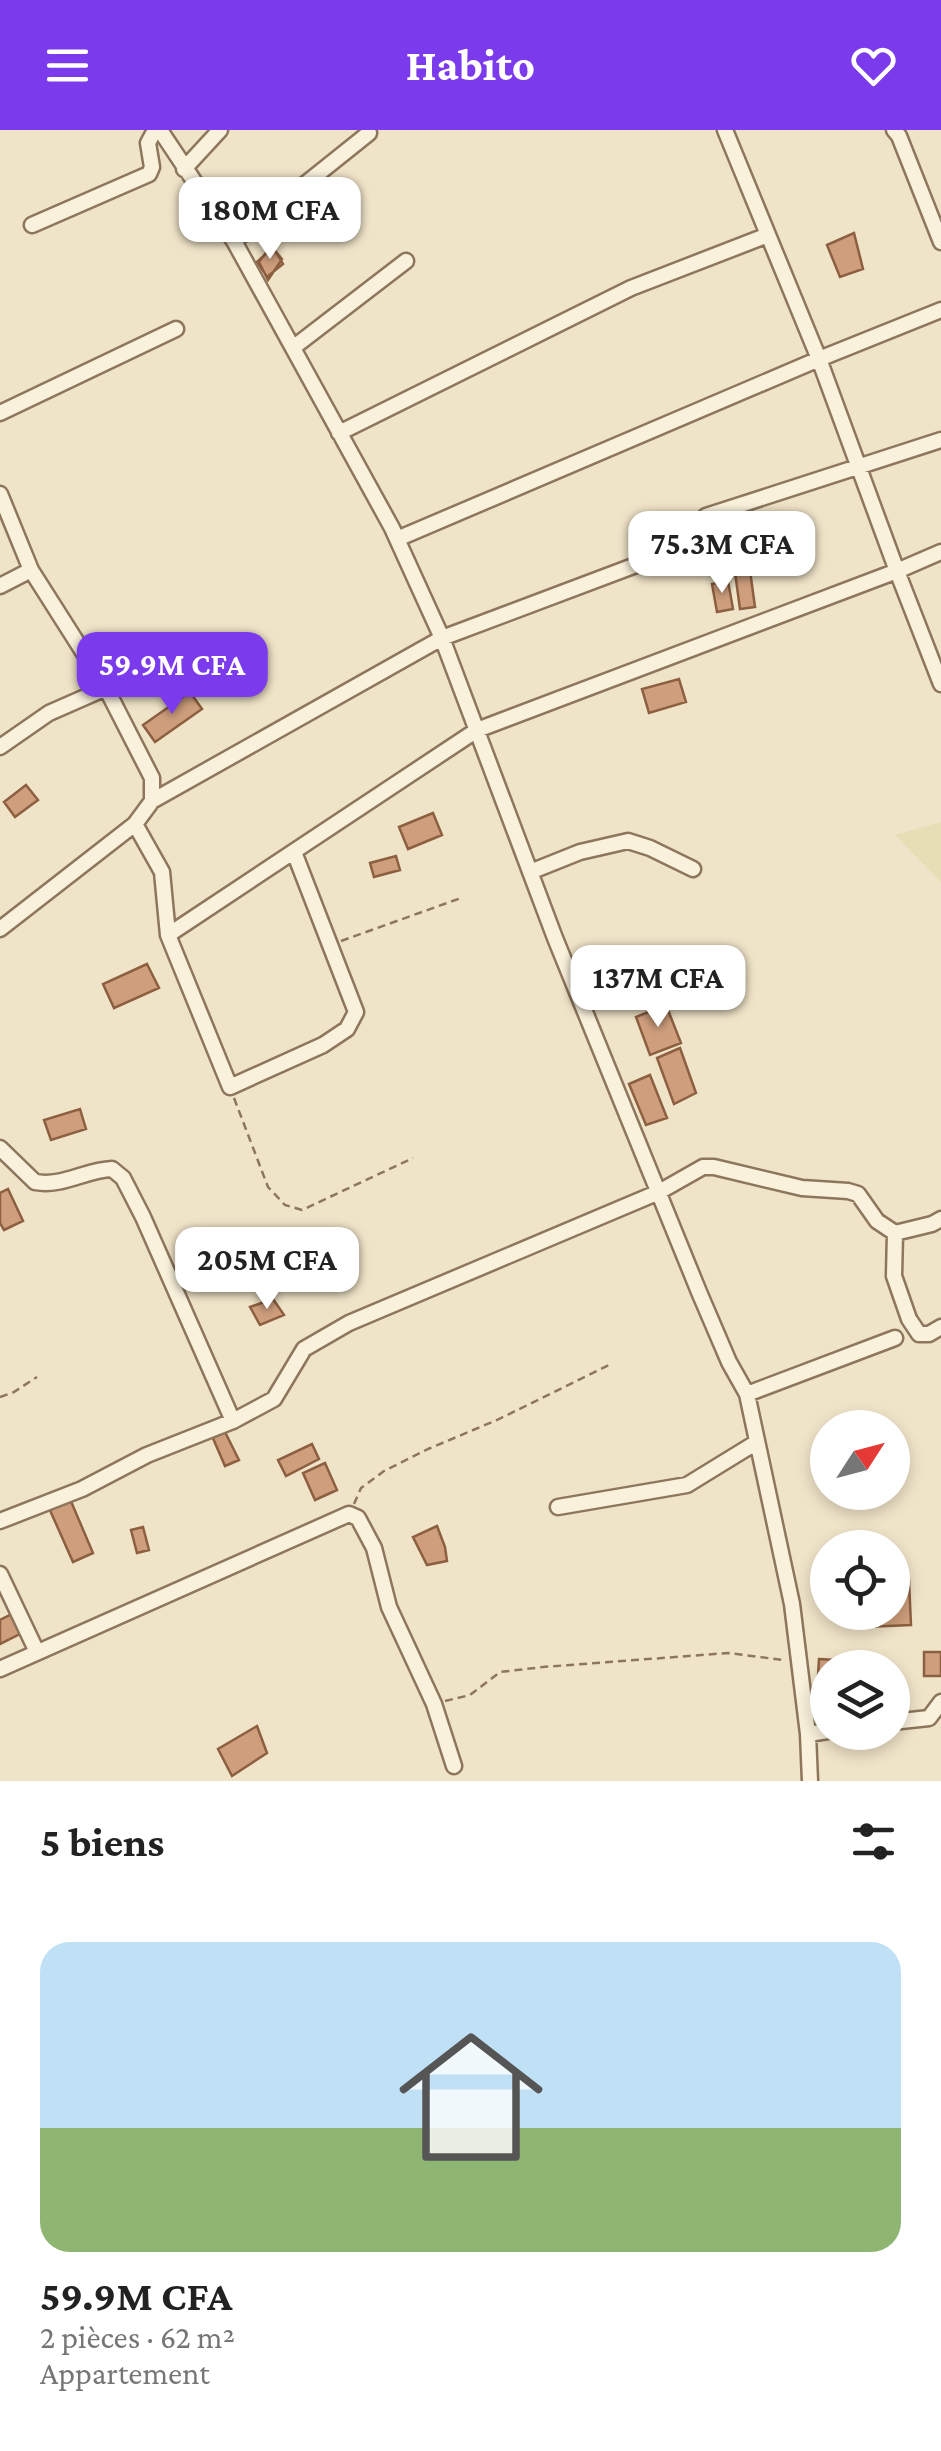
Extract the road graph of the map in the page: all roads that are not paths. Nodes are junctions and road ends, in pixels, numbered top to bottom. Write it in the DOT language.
graph roads {
  1 [pos="158,130"];
  2 [pos="220,130"];
  3 [pos="726,130"];
  4 [pos="894,130"];
  5 [pos="370,133"];
  6 [pos="184,169"];
  7 [pos="32,224"];
  8 [pos="768,236"];
  9 [pos="234,241"];
  10 [pos="941,242"];
  11 [pos="406,262"];
  12 [pos="941,310"];
  13 [pos="176,329"];
  14 [pos="294,347"];
  15 [pos="819,359"];
  16 [pos="0,414"];
  17 [pos="339,434"];
  18 [pos="941,440"];
  19 [pos="858,466"];
  20 [pos="0,494"];
  21 [pos="397,540"];
  22 [pos="941,552"];
  23 [pos="31,570"];
  24 [pos="896,571"];
  25 [pos="0,586"];
  26 [pos="442,638"];
  27 [pos="941,684"];
  28 [pos="106,688"];
  29 [pos="477,730"];
  30 [pos="0,747"];
  31 [pos="152,801"];
  32 [pos="135,824"];
  33 [pos="294,852"];
  34 [pos="692,869"];
  35 [pos="530,872"];
  36 [pos="0,929"];
  37 [pos="168,935"];
  38 [pos="0,1148"];
  39 [pos="660,1192"];
  40 [pos="941,1219"];
  41 [pos="895,1233"];
  42 [pos="941,1327"];
  43 [pos="896,1338"];
  44 [pos="746,1394"];
  45 [pos="234,1421"];
  46 [pos="757,1442"];
  47 [pos="558,1507"];
  48 [pos="0,1521"];
  49 [pos="0,1574"];
  50 [pos="37,1652"];
  51 [pos="0,1670"];
  52 [pos="941,1702"];
  53 [pos="935,1717"];
  54 [pos="910,1720"];
  55 [pos="808,1734"];
  56 [pos="454,1766"];
  57 [pos="810,1781"];
  1 -- 6 [label="street"];
  1 -- 7 [label="street"];
  2 -- 6 [label="street"];
  3 -- 8 [label="street"];
  4 -- 10 [label="street"];
  5 -- 9 [label="street"];
  6 -- 9 [label="street"];
  8 -- 15 [label="street"];
  8 -- 17 [label="street"];
  9 -- 14 [label="street"];
  11 -- 14 [label="street"];
  12 -- 15 [label="street"];
  13 -- 16 [label="street"];
  14 -- 17 [label="street"];
  15 -- 19 [label="street"];
  15 -- 21 [label="street"];
  17 -- 21 [label="street"];
  18 -- 19 [label="street"];
  19 -- 24 [label="street"];
  19 -- 26 [label="street"];
  20 -- 23 [label="street"];
  21 -- 26 [label="street"];
  22 -- 24 [label="street"];
  23 -- 25 [label="street"];
  23 -- 28 [label="street"];
  24 -- 27 [label="street"];
  24 -- 29 [label="street"];
  26 -- 29 [label="street"];
  26 -- 31 [label="street"];
  28 -- 30 [label="street"];
  28 -- 31 [label="street"];
  29 -- 33 [label="street"];
  29 -- 35 [label="street"];
  31 -- 32 [label="street"];
  32 -- 36 [label="street"];
  32 -- 37 [label="street"];
  33 -- 37 [label="street"];
  33 -- 37 [label="street"];
  34 -- 35 [label="street"];
  35 -- 39 [label="street"];
  38 -- 45 [label="street"];
  39 -- 41 [label="street"];
  39 -- 44 [label="street"];
  39 -- 45 [label="street"];
  40 -- 41 [label="street"];
  41 -- 42 [label="street"];
  43 -- 44 [label="street"];
  44 -- 46 [label="street"];
  45 -- 48 [label="street"];
  46 -- 47 [label="street"];
  46 -- 55 [label="street"];
  49 -- 50 [label="street"];
  50 -- 51 [label="street"];
  50 -- 56 [label="street"];
  52 -- 53 [label="street"];
  53 -- 54 [label="street"];
  55 -- 57 [label="street"];
}
